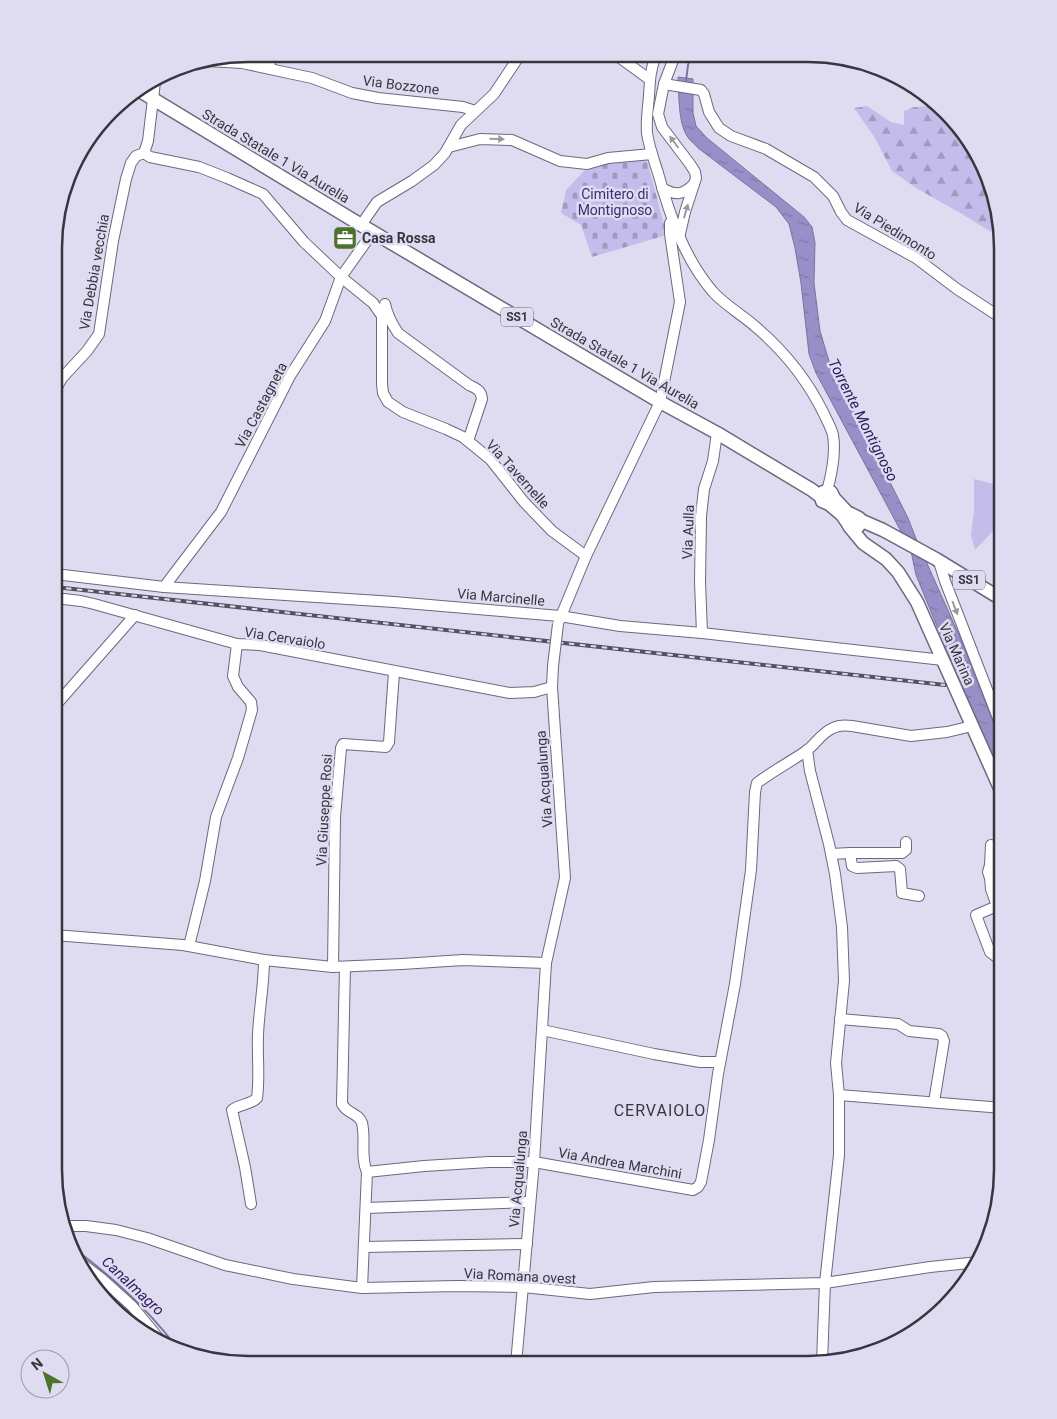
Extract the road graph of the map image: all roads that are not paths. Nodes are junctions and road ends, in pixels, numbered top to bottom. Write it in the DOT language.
graph roads {
  1 [pos="270,62"];
  2 [pos="515,62"];
  3 [pos="626,62"];
  4 [pos="653,62"];
  5 [pos="673,62"];
  6 [pos="239,63"];
  7 [pos="271,69"];
  8 [pos="649,79"];
  9 [pos="667,85"];
  10 [pos="155,88"];
  11 [pos="145,94"];
  12 [pos="154,100"];
  13 [pos="475,111"];
  14 [pos="449,147"];
  15 [pos="144,152"];
  16 [pos="652,154"];
  17 [pos="695,184"];
  18 [pos="662,188"];
  19 [pos="670,214"];
  20 [pos="361,225"];
  21 [pos="373,232"];
  22 [pos="679,238"];
  23 [pos="341,277"];
  24 [pos="385,304"];
  25 [pos="994,313"];
  26 [pos="62,378"];
  27 [pos="660,402"];
  28 [pos="717,433"];
  29 [pos="468,441"];
  30 [pos="823,494"];
  31 [pos="859,525"];
  32 [pos="586,556"];
  33 [pos="938,560"];
  34 [pos="62,575"];
  35 [pos="164,587"];
  36 [pos="994,594"];
  37 [pos="62,599"];
  38 [pos="135,615"];
  39 [pos="559,620"];
  40 [pos="702,633"];
  41 [pos="237,644"];
  42 [pos="943,660"];
  43 [pos="394,672"];
  44 [pos="552,687"];
  45 [pos="62,698"];
  46 [pos="994,700"];
  47 [pos="972,726"];
  48 [pos="808,750"];
  49 [pos="994,775"];
  50 [pos="906,842"];
  51 [pos="991,845"];
  52 [pos="850,853"];
  53 [pos="831,854"];
  54 [pos="994,894"];
  55 [pos="919,896"];
  56 [pos="994,908"];
  57 [pos="62,936"];
  58 [pos="189,946"];
  59 [pos="994,955"];
  60 [pos="264,960"];
  61 [pos="546,963"];
  62 [pos="345,967"];
  63 [pos="333,968"];
  64 [pos="840,1019"];
  65 [pos="542,1030"];
  66 [pos="720,1062"];
  67 [pos="839,1094"];
  68 [pos="934,1102"];
  69 [pos="994,1107"];
  70 [pos="534,1162"];
  71 [pos="367,1172"];
  72 [pos="530,1202"];
  73 [pos="250,1204"];
  74 [pos="366,1208"];
  75 [pos="71,1226"];
  76 [pos="527,1244"];
  77 [pos="364,1247"];
  78 [pos="970,1263"];
  79 [pos="93,1272"];
  80 [pos="825,1283"];
  81 [pos="524,1287"];
  82 [pos="362,1288"];
  83 [pos="151,1329"];
  84 [pos="517,1356"];
  85 [pos="822,1356"];
  1 -- 7 [label="street"];
  2 -- 13 [label="street"];
  3 -- 8 [label="street"];
  4 -- 8 [label="street"];
  5 -- 9 [label="street"];
  6 -- 7 [label="street, Via Bozzone"];
  7 -- 13 [label="street, Via Bozzone"];
  8 -- 16 [label="street"];
  17 -- 9 [label="street, one-way"];
  9 -- 25 [label="street, Via Piedimonto"];
  10 -- 12 [label="street"];
  11 -- 12 [label="main road, Strada Statale 1 Via Aurelia / SS1"];
  12 -- 15 [label="street"];
  12 -- 20 [label="main road, Strada Statale 1 Via Aurelia / SS1"];
  13 -- 14 [label="street"];
  14 -- 16 [label="street, one-way"];
  14 -- 20 [label="street"];
  15 -- 23 [label="street, Via Tavernelle"];
  15 -- 26 [label="street, Via Debbia vecchia"];
  16 -- 18 [label="street"];
  17 -- 18 [label="street"];
  22 -- 17 [label="street, one-way"];
  18 -- 19 [label="street"];
  19 -- 22 [label="street"];
  19 -- 27 [label="street, Via Acqualunga"];
  20 -- 21 [label="main road, Strada Statale 1 Via Aurelia / SS1"];
  21 -- 23 [label="street, Via Castagneta"];
  21 -- 27 [label="main road, Strada Statale 1 Via Aurelia / SS1"];
  22 -- 30 [label="street"];
  23 -- 29 [label="street, Via Tavernelle"];
  23 -- 35 [label="street, Via Castagneta"];
  24 -- 29 [label="street"];
  27 -- 28 [label="main road, Strada Statale 1 Via Aurelia / SS1"];
  27 -- 32 [label="street, Via Acqualunga"];
  28 -- 30 [label="main road, Strada Statale 1 Via Aurelia / SS1"];
  28 -- 40 [label="street, Via Aulla"];
  29 -- 32 [label="street, Via Tavernelle"];
  30 -- 31 [label="main road, Strada Statale 1 Via Aurelia / SS1"];
  31 -- 33 [label="main road, Strada Statale 1 Via Aurelia / SS1"];
  31 -- 42 [label="main road, Via Marina"];
  32 -- 39 [label="street, Via Acqualunga"];
  33 -- 36 [label="main road, Strada Statale 1 Via Aurelia / SS1"];
  33 -- 46 [label="street, one-way"];
  34 -- 35 [label="street, Via Marcinelle"];
  35 -- 39 [label="street, Via Marcinelle"];
  37 -- 38 [label="street, Via Cervaiolo"];
  38 -- 41 [label="street, Via Cervaiolo"];
  38 -- 45 [label="street"];
  39 -- 40 [label="street, Via Marcinelle"];
  39 -- 44 [label="street, Via Acqualunga, bridge"];
  40 -- 42 [label="street, Via Marcinelle"];
  41 -- 43 [label="street, Via Cervaiolo"];
  41 -- 58 [label="street"];
  42 -- 47 [label="main road, Via Marina"];
  43 -- 44 [label="street, Via Cervaiolo"];
  43 -- 63 [label="street, Via Giuseppe Rosi"];
  44 -- 61 [label="street, Via Acqualunga"];
  47 -- 48 [label="street"];
  47 -- 49 [label="main road, Via Marina"];
  48 -- 53 [label="street"];
  48 -- 66 [label="street, Via Andrea Marchini"];
  50 -- 52 [label="street"];
  51 -- 54 [label="street"];
  52 -- 53 [label="street"];
  52 -- 55 [label="street"];
  53 -- 64 [label="street"];
  56 -- 59 [label="street"];
  57 -- 58 [label="street"];
  58 -- 60 [label="street"];
  60 -- 63 [label="street"];
  60 -- 73 [label="street"];
  61 -- 62 [label="street"];
  61 -- 65 [label="street, Via Acqualunga"];
  62 -- 63 [label="street"];
  62 -- 71 [label="street"];
  64 -- 67 [label="street"];
  64 -- 68 [label="street"];
  65 -- 66 [label="street"];
  65 -- 70 [label="street, Via Acqualunga"];
  66 -- 70 [label="street, Via Andrea Marchini"];
  67 -- 68 [label="street"];
  67 -- 80 [label="street"];
  68 -- 69 [label="street"];
  70 -- 71 [label="street, Via Andrea Marchini"];
  70 -- 72 [label="street, Via Acqualunga"];
  71 -- 74 [label="street"];
  72 -- 74 [label="street"];
  72 -- 76 [label="street, Via Acqualunga"];
  74 -- 77 [label="street"];
  75 -- 82 [label="street, Via Romana ovest"];
  76 -- 77 [label="street"];
  76 -- 81 [label="street, Via Acqualunga"];
  77 -- 82 [label="street"];
  78 -- 80 [label="street, Via Romana ovest"];
  79 -- 83 [label="street"];
  80 -- 81 [label="street, Via Romana ovest"];
  80 -- 85 [label="street"];
  81 -- 82 [label="street, Via Romana ovest"];
  81 -- 84 [label="street, Via Acqualunga"];
}
